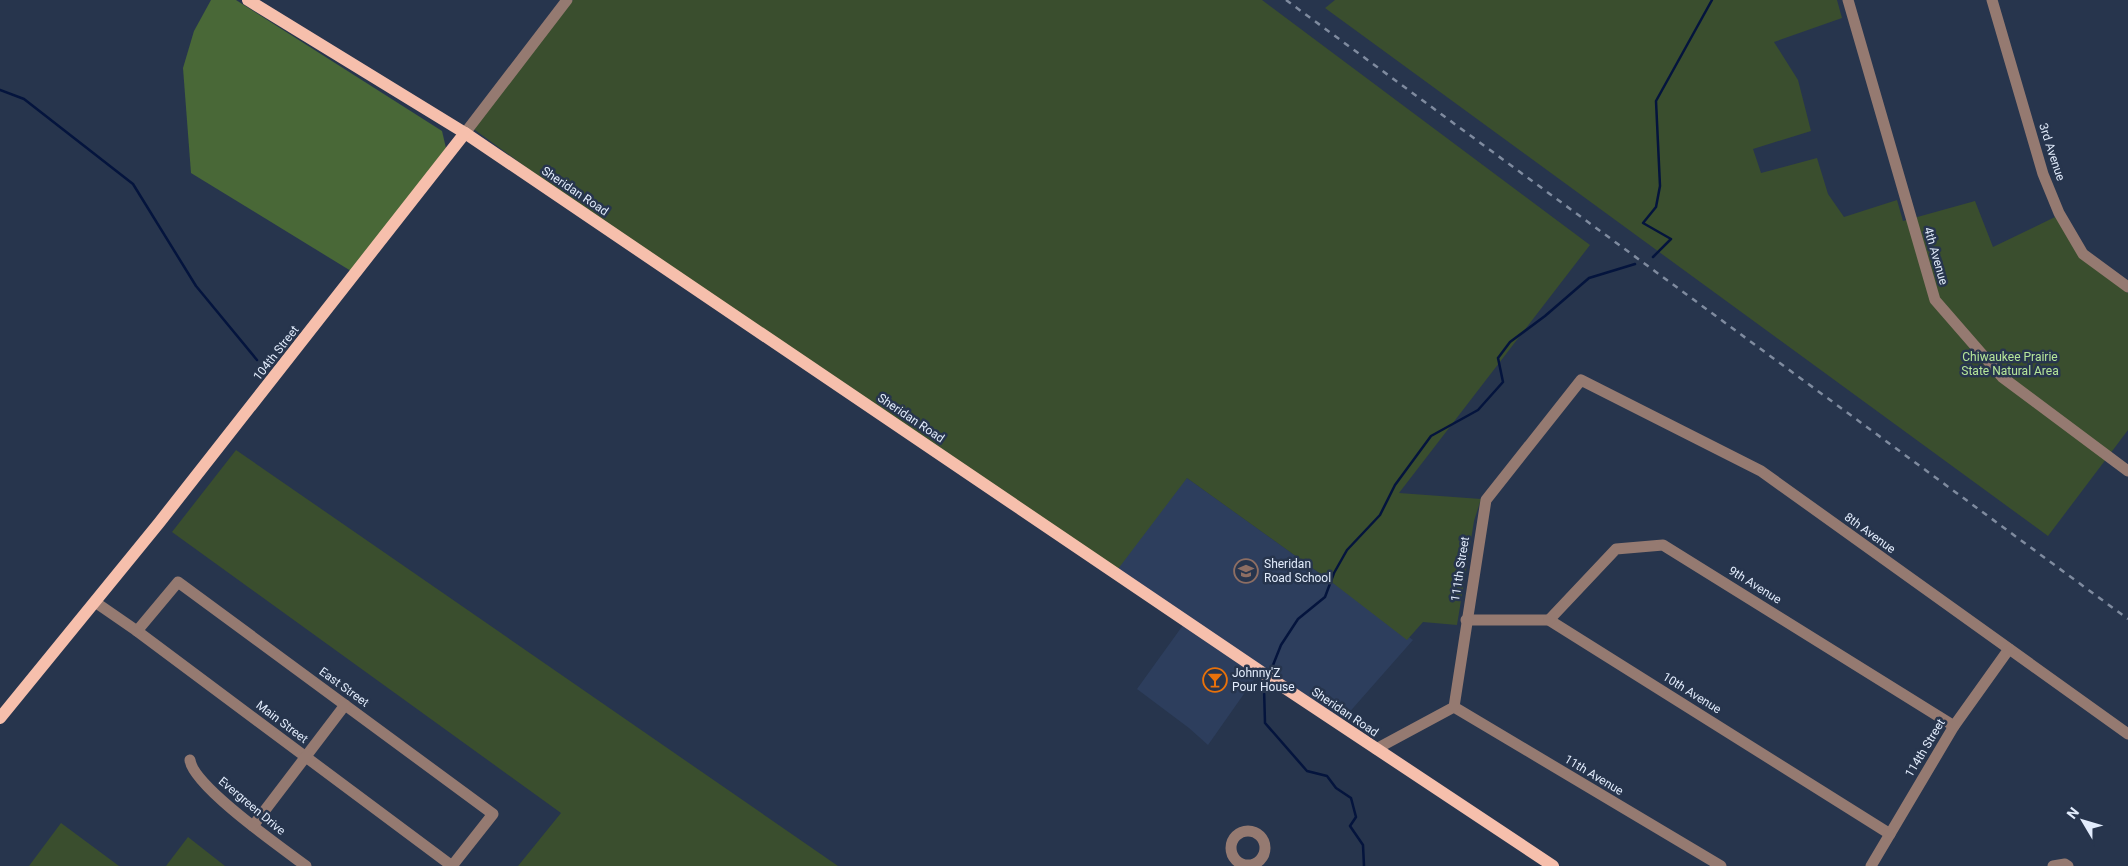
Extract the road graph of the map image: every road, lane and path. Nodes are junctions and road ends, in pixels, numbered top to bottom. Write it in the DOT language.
graph roads {
  1 [pos="248,0"];
  2 [pos="567,0"];
  3 [pos="1848,0"];
  4 [pos="1992,0"];
  5 [pos="465,133"];
  6 [pos="2128,287"];
  7 [pos="1581,380"];
  8 [pos="2128,471"];
  9 [pos="95,602"];
  10 [pos="1466,620"];
  11 [pos="1549,620"];
  12 [pos="137,631"];
  13 [pos="2009,649"];
  14 [pos="345,705"];
  15 [pos="1454,707"];
  16 [pos="0,718"];
  17 [pos="1954,726"];
  18 [pos="2128,734"];
  19 [pos="1376,749"];
  20 [pos="306,756"];
  21 [pos="190,760"];
  22 [pos="253,826"];
  23 [pos="1890,834"];
  24 [pos="306,866"];
  25 [pos="452,866"];
  26 [pos="1553,866"];
  27 [pos="1721,866"];
  28 [pos="1871,866"];
  29 [pos="2053,866"];
  30 [pos="2068,866"];
  1 -- 5 [label="main road, Sheridan Road"];
  2 -- 5 [label="street, 104th Street"];
  3 -- 8 [label="street, 4th Avenue"];
  4 -- 6 [label="street, 3rd Avenue"];
  5 -- 9 [label="main road, 104th Street"];
  5 -- 19 [label="main road, Sheridan Road"];
  7 -- 10 [label="street, 111th Street"];
  7 -- 13 [label="street, 8th Avenue"];
  9 -- 12 [label="street, Main Street"];
  9 -- 16 [label="main road, 104th Street"];
  10 -- 11 [label="street"];
  10 -- 15 [label="street, 111th Street"];
  11 -- 17 [label="street, 9th Avenue"];
  11 -- 23 [label="street, 10th Avenue"];
  12 -- 14 [label="street, East Street"];
  12 -- 20 [label="street, Main Street"];
  13 -- 17 [label="street, 114th Street"];
  13 -- 18 [label="street, 8th Avenue"];
  14 -- 20 [label="street"];
  14 -- 25 [label="street, East Street"];
  15 -- 19 [label="street"];
  15 -- 27 [label="street, 11th Avenue"];
  17 -- 23 [label="street, 114th Street"];
  19 -- 26 [label="main road, Sheridan Road"];
  20 -- 22 [label="street"];
  20 -- 25 [label="street, Main Street"];
  21 -- 22 [label="street, Evergreen Drive"];
  22 -- 24 [label="street, Evergreen Drive"];
  23 -- 28 [label="street, 114th Street"];
  29 -- 30 [label="street"];
}
